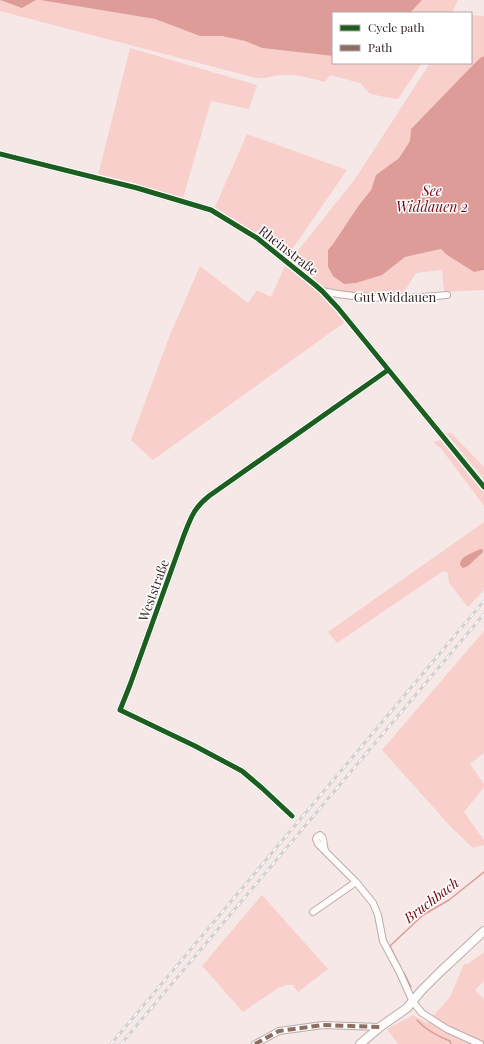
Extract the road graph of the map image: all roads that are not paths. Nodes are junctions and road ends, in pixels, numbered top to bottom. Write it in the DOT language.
graph roads {
  1 [pos="0,154"];
  2 [pos="322,292"];
  3 [pos="447,295"];
  4 [pos="343,296"];
  5 [pos="338,308"];
  6 [pos="388,370"];
  7 [pos="484,487"];
  8 [pos="292,816"];
  9 [pos="325,850"];
  10 [pos="356,882"];
  11 [pos="313,912"];
  12 [pos="484,931"];
  13 [pos="413,1002"];
  14 [pos="380,1027"];
  15 [pos="255,1044"];
  16 [pos="360,1044"];
  17 [pos="480,1044"];
  1 -- 2 [label="street, Rheinstraße"];
  2 -- 4 [label="street, Gut Widdauen"];
  2 -- 5 [label="street, Rheinstraße"];
  3 -- 4 [label="street, Gut Widdauen"];
  4 -- 5 [label="street, Gut Widdauen"];
  5 -- 6 [label="street, Rheinstraße"];
  6 -- 7 [label="street, Rheinstraße"];
  6 -- 8 [label="street, Weststraße"];
  9 -- 10 [label="street"];
  10 -- 11 [label="street"];
  10 -- 13 [label="street"];
  12 -- 13 [label="main road"];
  13 -- 14 [label="main road"];
  13 -- 17 [label="street"];
  14 -- 15 [label="street"];
  14 -- 16 [label="main road"];
}
